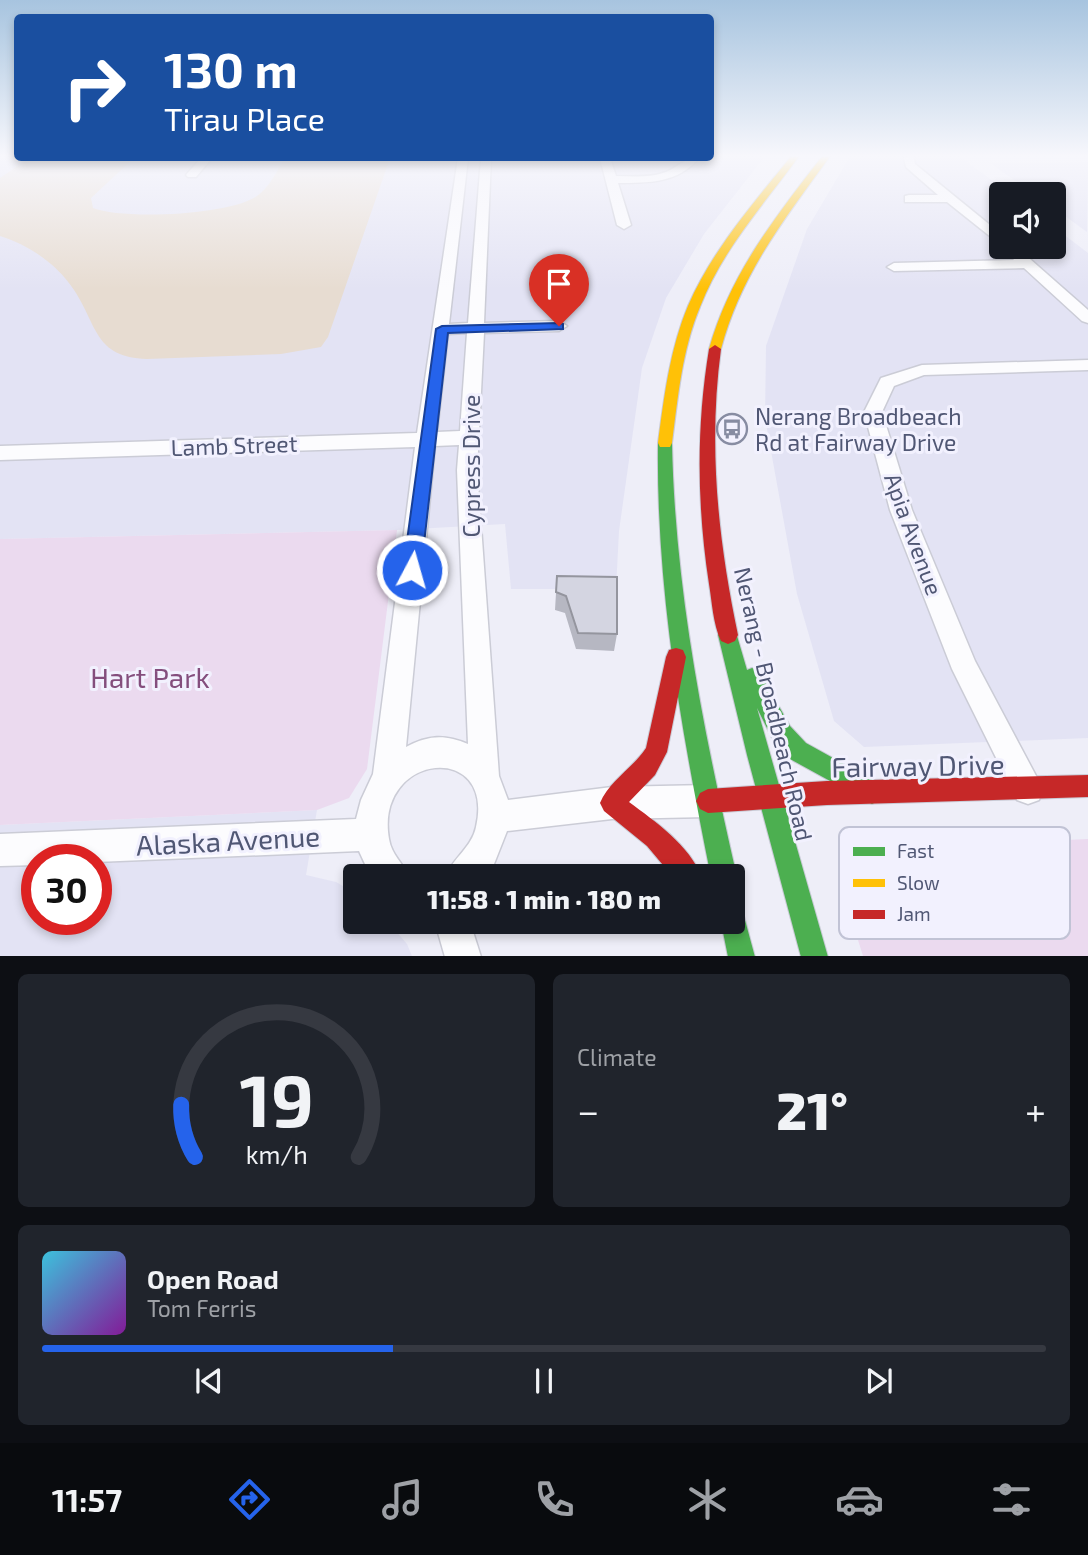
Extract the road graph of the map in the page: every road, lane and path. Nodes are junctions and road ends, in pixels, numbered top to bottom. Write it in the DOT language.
graph roads {
  1 [pos="458,200"];
  2 [pos="484,200"];
  3 [pos="617,200"];
  4 [pos="763,200"];
  5 [pos="795,200"];
  6 [pos="953,200"];
  7 [pos="624,225"];
  8 [pos="989,231"];
  9 [pos="1021,259"];
  10 [pos="1027,264"];
  11 [pos="894,267"];
  12 [pos="1088,318"];
  13 [pos="559,326"];
  14 [pos="476,328"];
  15 [pos="442,329"];
  16 [pos="1088,365"];
  17 [pos="468,438"];
  18 [pos="426,439"];
  19 [pos="0,453"];
  20 [pos="729,635"];
  21 [pos="679,646"];
  22 [pos="484,775"];
  23 [pos="388,779"];
  24 [pos="1088,786"];
  25 [pos="1028,789"];
  26 [pos="872,792"];
  27 [pos="770,797"];
  28 [pos="708,801"];
  29 [pos="612,803"];
  30 [pos="494,817"];
  31 [pos="372,834"];
  32 [pos="0,850"];
  33 [pos="383,864"];
  34 [pos="474,864"];
  35 [pos="679,864"];
  36 [pos="720,864"];
  37 [pos="456,934"];
  38 [pos="731,934"];
  39 [pos="741,950"];
  40 [pos="463,956"];
  41 [pos="815,956"];
  1 -- 15 [label="street, Cypress Drive"];
  2 -- 14 [label="street, Cypress Drive"];
  3 -- 7 [label="street"];
  4 -- 21 [label="main road"];
  5 -- 20 [label="main road, Nerang - Broadbeach Road"];
  6 -- 8 [label="street"];
  9 -- 10 [label="street"];
  10 -- 11 [label="street"];
  10 -- 12 [label="street"];
  13 -- 14 [label="street"];
  14 -- 15 [label="street"];
  14 -- 17 [label="street, Cypress Drive"];
  15 -- 18 [label="street, Cypress Drive"];
  16 -- 25 [label="street, Apia Avenue"];
  17 -- 18 [label="street, Lamb Street"];
  17 -- 22 [label="street, Cypress Drive"];
  18 -- 19 [label="street, Lamb Street"];
  18 -- 23 [label="street, Cypress Drive"];
  20 -- 26 [label="main road"];
  20 -- 27 [label="main road, Nerang - Broadbeach Road"];
  21 -- 28 [label="main road"];
  21 -- 29 [label="main road"];
  22 -- 23 [label="street"];
  22 -- 30 [label="street, Cypress Drive"];
  23 -- 31 [label="street"];
  24 -- 25 [label="main road, Fairway Drive"];
  25 -- 26 [label="main road, Fairway Drive"];
  26 -- 27 [label="main road, Fairway Drive"];
  27 -- 28 [label="main road, Fairway Drive"];
  27 -- 41 [label="main road, Nerang - Broadbeach Road"];
  28 -- 29 [label="street"];
  28 -- 36 [label="main road"];
  29 -- 30 [label="street"];
  29 -- 35 [label="main road"];
  30 -- 34 [label="street"];
  31 -- 32 [label="street, Alaska Avenue"];
  31 -- 33 [label="street"];
  37 -- 40 [label="street"];
  38 -- 39 [label="main road"];
}
